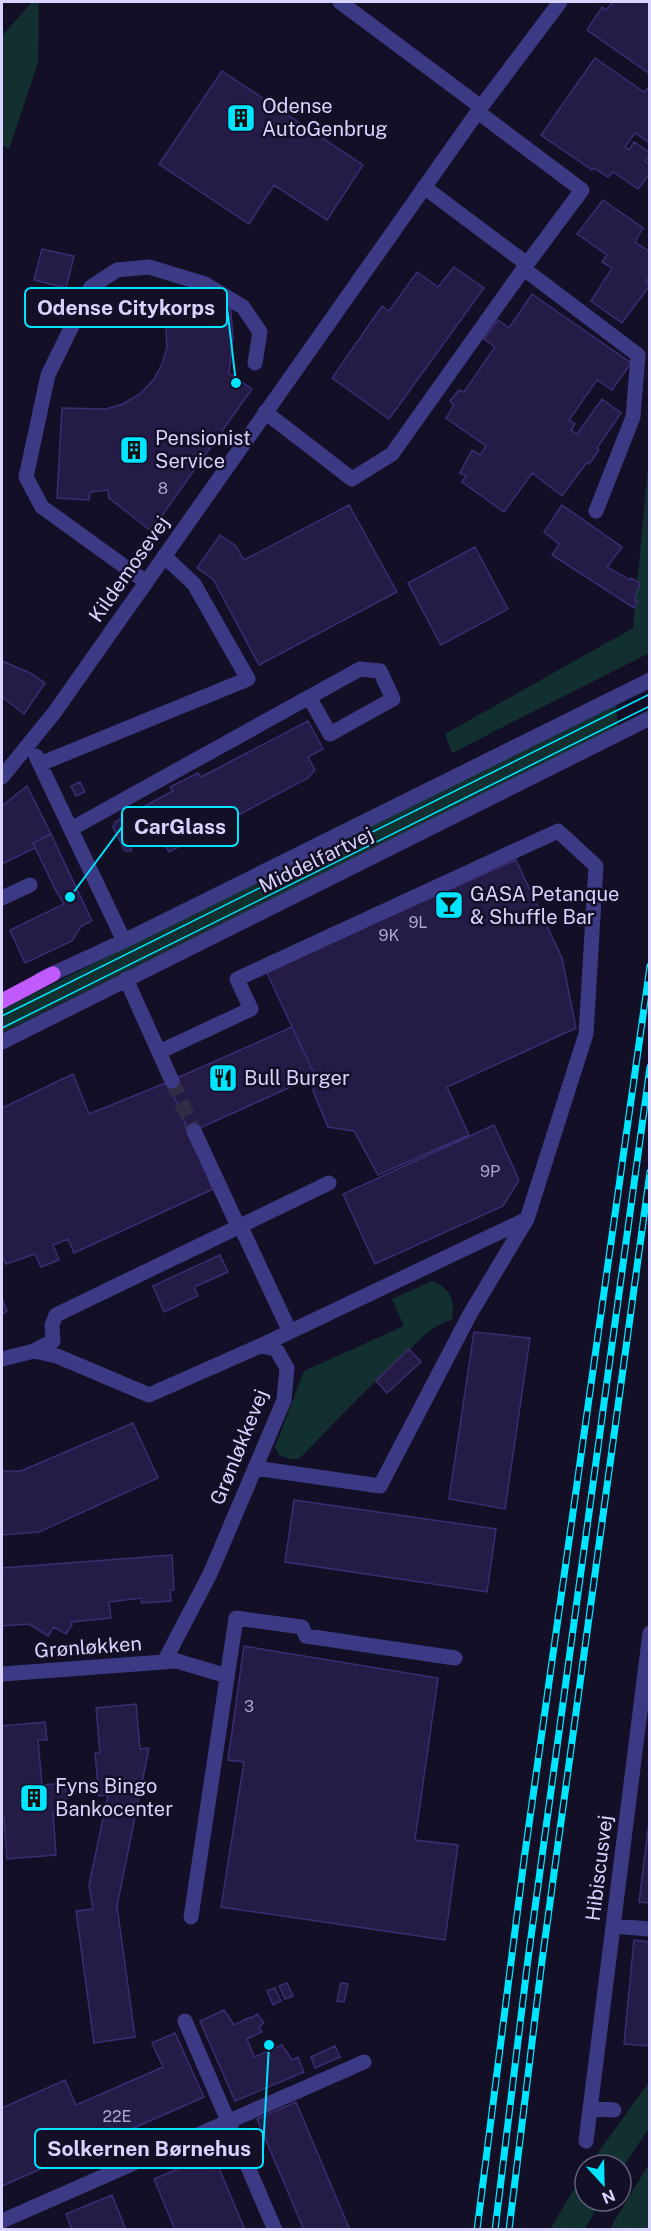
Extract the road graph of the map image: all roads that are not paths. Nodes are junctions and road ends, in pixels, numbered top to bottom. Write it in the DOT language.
graph roads {
  1 [pos="340,2"];
  2 [pos="560,2"];
  3 [pos="480,109"];
  4 [pos="424,187"];
  5 [pos="525,266"];
  6 [pos="255,363"];
  7 [pos="265,412"];
  8 [pos="596,511"];
  9 [pos="164,556"];
  10 [pos="146,582"];
  11 [pos="650,680"];
  12 [pos="309,697"];
  13 [pos="650,718"];
  14 [pos="27,749"];
  15 [pos="40,764"];
  16 [pos="2,777"];
  17 [pos="71,829"];
  18 [pos="30,885"];
  19 [pos="2,898"];
  20 [pos="124,940"];
  21 [pos="53,974"];
  22 [pos="126,979"];
  23 [pos="2,994"];
  24 [pos="2,1001"];
  25 [pos="2,1042"];
  26 [pos="159,1052"];
  27 [pos="172,1081"];
  28 [pos="194,1131"];
  29 [pos="329,1182"];
  30 [pos="527,1220"];
  31 [pos="239,1225"];
  32 [pos="290,1332"];
  33 [pos="260,1346"];
  34 [pos="34,1351"];
  35 [pos="2,1359"];
  36 [pos="255,1467"];
  37 [pos="649,1635"];
  38 [pos="455,1658"];
  39 [pos="171,1662"];
  40 [pos="2,1674"];
  41 [pos="227,1676"];
  42 [pos="191,1917"];
  43 [pos="613,1926"];
  44 [pos="650,1929"];
  45 [pos="185,2021"];
  46 [pos="364,2062"];
  47 [pos="590,2108"];
  48 [pos="614,2110"];
  49 [pos="229,2121"];
  50 [pos="586,2141"];
  51 [pos="2,2221"];
  52 [pos="275,2229"];
  1 -- 3 [label="street"];
  2 -- 3 [label="street, Kildemosevej"];
  3 -- 4 [label="street, Kildemosevej"];
  3 -- 5 [label="street"];
  4 -- 5 [label="street"];
  4 -- 7 [label="street, Kildemosevej"];
  5 -- 7 [label="street"];
  5 -- 8 [label="street"];
  6 -- 10 [label="street"];
  7 -- 9 [label="street, Kildemosevej"];
  9 -- 10 [label="street, Kildemosevej"];
  9 -- 15 [label="street"];
  10 -- 14 [label="street, Kildemosevej"];
  11 -- 20 [label="street, Middelfartvej"];
  12 -- 12 [label="street"];
  12 -- 17 [label="street"];
  13 -- 22 [label="street, Middelfartvej"];
  14 -- 15 [label="street"];
  14 -- 16 [label="street, Kildemosevej"];
  15 -- 17 [label="street"];
  17 -- 20 [label="street"];
  18 -- 19 [label="street"];
  20 -- 21 [label="street, Middelfartvej"];
  21 -- 23 [label="street, Middelfartvej"];
  21 -- 24 [label="main road"];
  22 -- 25 [label="street, Middelfartvej"];
  22 -- 26 [label="street"];
  26 -- 27 [label="street"];
  26 -- 30 [label="street"];
  28 -- 31 [label="street"];
  29 -- 31 [label="street"];
  30 -- 32 [label="street"];
  30 -- 36 [label="street"];
  31 -- 32 [label="street"];
  31 -- 34 [label="street"];
  32 -- 33 [label="street"];
  33 -- 34 [label="street"];
  33 -- 36 [label="street, Grønløkkevej"];
  34 -- 35 [label="street"];
  36 -- 39 [label="street, Grønløkkevej"];
  37 -- 43 [label="street, Hibiscusvej"];
  38 -- 41 [label="street"];
  39 -- 40 [label="street, Grønløkken"];
  39 -- 41 [label="street"];
  41 -- 42 [label="street"];
  43 -- 44 [label="street"];
  43 -- 47 [label="street, Hibiscusvej"];
  45 -- 49 [label="street"];
  46 -- 49 [label="street"];
  47 -- 48 [label="street"];
  47 -- 50 [label="street, Hibiscusvej"];
  49 -- 51 [label="street"];
  49 -- 52 [label="street"];
}
